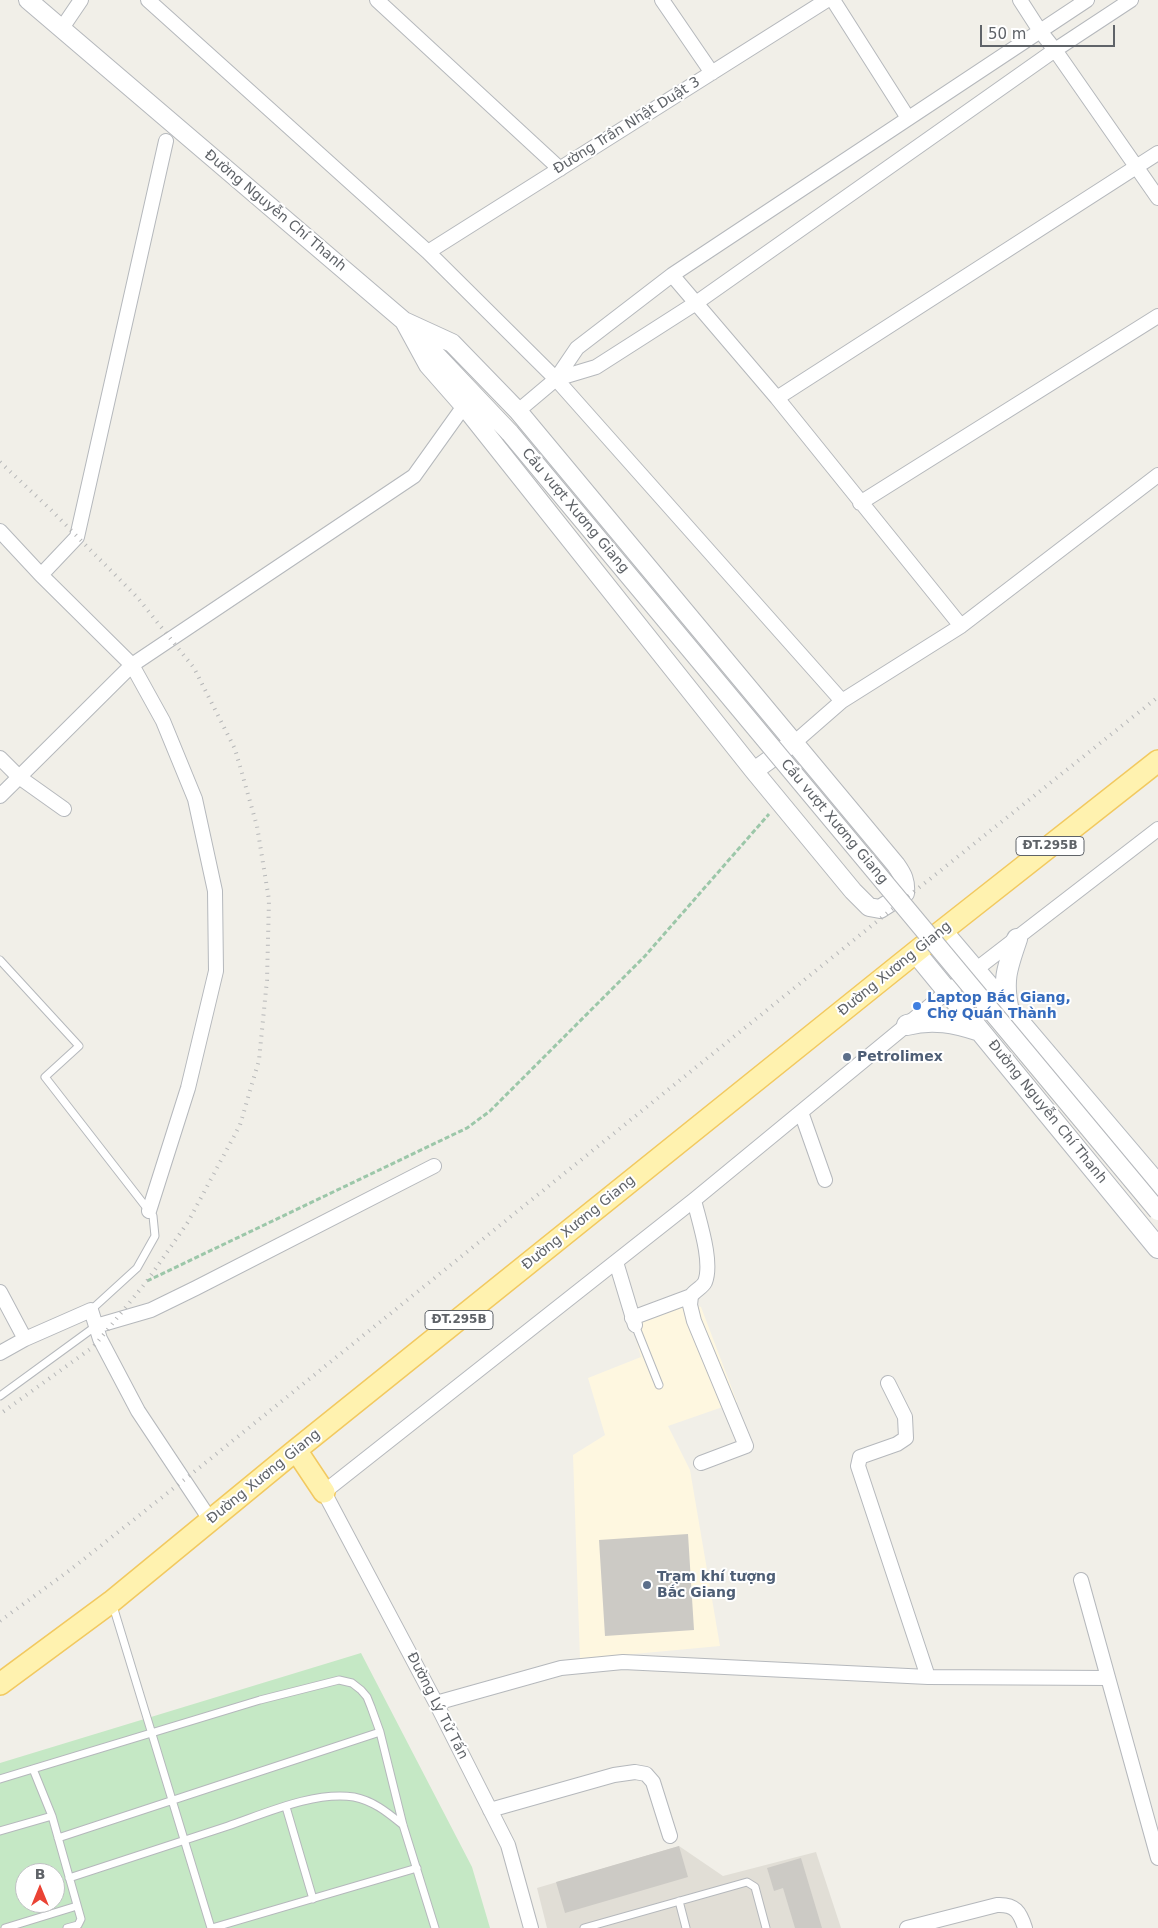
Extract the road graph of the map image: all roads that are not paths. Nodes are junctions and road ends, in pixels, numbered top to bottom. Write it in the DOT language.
graph roads {
  1 [pos="28,0"];
  2 [pos="81,0"];
  3 [pos="148,0"];
  4 [pos="377,0"];
  5 [pos="662,0"];
  6 [pos="827,0"];
  7 [pos="833,0"];
  8 [pos="1020,0"];
  9 [pos="1087,0"];
  10 [pos="1131,0"];
  11 [pos="62,28"];
  12 [pos="1040,32"];
  13 [pos="1056,50"];
  14 [pos="712,73"];
  15 [pos="908,118"];
  16 [pos="166,141"];
  17 [pos="1158,153"];
  18 [pos="1136,167"];
  19 [pos="560,169"];
  20 [pos="1158,198"];
  21 [pos="428,252"];
  22 [pos="672,275"];
  23 [pos="696,303"];
  24 [pos="1158,316"];
  25 [pos="404,321"];
  26 [pos="556,379"];
  27 [pos="777,398"];
  28 [pos="464,406"];
  29 [pos="518,411"];
  30 [pos="510,433"];
  31 [pos="1158,475"];
  32 [pos="860,503"];
  33 [pos="0,530"];
  34 [pos="42,575"];
  35 [pos="961,626"];
  36 [pos="132,665"];
  37 [pos="842,701"];
  38 [pos="795,742"];
  39 [pos="0,758"];
  40 [pos="1158,761"];
  41 [pos="754,770"];
  42 [pos="19,777"];
  43 [pos="0,796"];
  44 [pos="64,809"];
  45 [pos="1158,829"];
  46 [pos="942,931"];
  47 [pos="1017,939"];
  48 [pos="916,953"];
  49 [pos="0,960"];
  50 [pos="975,971"];
  51 [pos="948,991"];
  52 [pos="1004,1005"];
  53 [pos="907,1025"];
  54 [pos="977,1027"];
  55 [pos="801,1112"];
  56 [pos="434,1166"];
  57 [pos="825,1180"];
  58 [pos="1158,1185"];
  59 [pos="694,1200"];
  60 [pos="149,1211"];
  61 [pos="1158,1211"];
  62 [pos="1158,1248"];
  63 [pos="616,1262"];
  64 [pos="0,1292"];
  65 [pos="691,1296"];
  66 [pos="91,1310"];
  67 [pos="633,1321"];
  68 [pos="96,1326"];
  69 [pos="25,1339"];
  70 [pos="0,1353"];
  71 [pos="888,1383"];
  72 [pos="658,1386"];
  73 [pos="0,1396"];
  74 [pos="296,1450"];
  75 [pos="701,1463"];
  76 [pos="324,1492"];
  77 [pos="211,1521"];
  78 [pos="1080,1580"];
  79 [pos="112,1602"];
  80 [pos="928,1677"];
  81 [pos="1108,1678"];
  82 [pos="0,1684"];
  83 [pos="436,1703"];
  84 [pos="380,1732"];
  85 [pos="150,1733"];
  86 [pos="32,1769"];
  87 [pos="0,1779"];
  88 [pos="173,1800"];
  89 [pos="286,1807"];
  90 [pos="490,1810"];
  91 [pos="52,1816"];
  92 [pos="403,1825"];
  93 [pos="0,1831"];
  94 [pos="670,1836"];
  95 [pos="58,1838"];
  96 [pos="185,1840"];
  97 [pos="1158,1858"];
  98 [pos="417,1868"];
  99 [pos="69,1878"];
  100 [pos="313,1899"];
  101 [pos="679,1901"];
  102 [pos="77,1906"];
  103 [pos="5,1928"];
  104 [pos="67,1928"];
  105 [pos="211,1928"];
  106 [pos="435,1928"];
  107 [pos="531,1928"];
  108 [pos="584,1928"];
  109 [pos="686,1928"];
  110 [pos="766,1928"];
  111 [pos="907,1928"];
  112 [pos="1025,1928"];
  1 -- 11 [label="street, Đường Nguyễn Chí Thanh"];
  2 -- 11 [label="street"];
  3 -- 21 [label="street"];
  4 -- 19 [label="street"];
  5 -- 14 [label="street"];
  6 -- 14 [label="street, Đường Trần Nhật Duật 3"];
  7 -- 15 [label="street"];
  8 -- 12 [label="street"];
  9 -- 12 [label="street"];
  10 -- 13 [label="street"];
  11 -- 25 [label="street, Đường Nguyễn Chí Thanh"];
  12 -- 13 [label="street"];
  12 -- 15 [label="street"];
  13 -- 18 [label="street"];
  13 -- 23 [label="street"];
  14 -- 19 [label="street, Đường Trần Nhật Duật 3"];
  15 -- 22 [label="street"];
  16 -- 34 [label="street"];
  17 -- 18 [label="street"];
  18 -- 20 [label="street"];
  18 -- 27 [label="street"];
  19 -- 21 [label="street, Đường Trần Nhật Duật 3"];
  21 -- 26 [label="street"];
  22 -- 23 [label="street"];
  22 -- 26 [label="street"];
  23 -- 26 [label="street"];
  23 -- 27 [label="street"];
  24 -- 32 [label="street"];
  25 -- 28 [label="street"];
  25 -- 29 [label="street"];
  25 -- 30 [label="street, Đường Nguyễn Chí Thanh"];
  26 -- 29 [label="street"];
  26 -- 37 [label="street"];
  27 -- 32 [label="street"];
  28 -- 36 [label="street"];
  28 -- 41 [label="street"];
  29 -- 38 [label="street"];
  30 -- 61 [label="street, Cầu vượt Xương Giang, bridge"];
  31 -- 35 [label="street"];
  32 -- 35 [label="street"];
  33 -- 34 [label="street"];
  34 -- 36 [label="street"];
  35 -- 37 [label="street"];
  36 -- 42 [label="street"];
  36 -- 60 [label="street"];
  37 -- 38 [label="street"];
  38 -- 41 [label="street"];
  38 -- 41 [label="street"];
  39 -- 42 [label="street"];
  40 -- 46 [label="main road, Đường Xương Giang / ĐT.295B"];
  42 -- 43 [label="street"];
  42 -- 44 [label="street"];
  45 -- 47 [label="street"];
  46 -- 48 [label="main road, Đường Xương Giang / ĐT.295B"];
  46 -- 50 [label="main road"];
  47 -- 50 [label="street"];
  47 -- 52 [label="main road"];
  48 -- 51 [label="main road, Đường Nguyễn Chí Thanh"];
  48 -- 74 [label="main road, Đường Xương Giang / ĐT.295B"];
  49 -- 60 [label="lane"];
  50 -- 51 [label="street"];
  50 -- 52 [label="main road"];
  51 -- 53 [label="street"];
  51 -- 54 [label="main road, Đường Nguyễn Chí Thanh"];
  52 -- 54 [label="main road"];
  52 -- 58 [label="main road"];
  53 -- 54 [label="main road"];
  53 -- 55 [label="street"];
  54 -- 62 [label="main road, Đường Nguyễn Chí Thanh"];
  55 -- 57 [label="street"];
  55 -- 59 [label="street"];
  56 -- 68 [label="street"];
  59 -- 63 [label="street"];
  59 -- 65 [label="street"];
  60 -- 66 [label="lane"];
  63 -- 67 [label="street"];
  63 -- 76 [label="street"];
  64 -- 69 [label="street"];
  65 -- 67 [label="street"];
  65 -- 75 [label="street"];
  66 -- 68 [label="street"];
  66 -- 69 [label="street"];
  67 -- 72 [label="lane"];
  68 -- 73 [label="lane"];
  68 -- 77 [label="street"];
  69 -- 70 [label="street"];
  71 -- 80 [label="street"];
  74 -- 76 [label="main road"];
  74 -- 77 [label="main road, Đường Xương Giang / ĐT.295B"];
  76 -- 83 [label="street, Đường Lý Tử Tấn"];
  77 -- 79 [label="main road, Đường Xương Giang / ĐT.295B"];
  78 -- 81 [label="street"];
  79 -- 82 [label="main road, Đường Xương Giang / ĐT.295B"];
  79 -- 85 [label="lane"];
  80 -- 81 [label="street"];
  80 -- 83 [label="street"];
  81 -- 97 [label="street"];
  83 -- 90 [label="street, Đường Lý Tử Tấn"];
  84 -- 85 [label="lane"];
  84 -- 88 [label="lane"];
  84 -- 92 [label="lane"];
  85 -- 86 [label="lane"];
  85 -- 88 [label="lane"];
  86 -- 87 [label="lane"];
  86 -- 91 [label="lane"];
  88 -- 95 [label="lane"];
  88 -- 96 [label="lane"];
  89 -- 92 [label="lane"];
  89 -- 96 [label="lane"];
  89 -- 100 [label="lane"];
  90 -- 94 [label="street"];
  90 -- 107 [label="street, Đường Lý Tử Tấn"];
  91 -- 93 [label="lane"];
  91 -- 95 [label="lane"];
  92 -- 98 [label="lane"];
  95 -- 99 [label="lane"];
  96 -- 99 [label="lane"];
  96 -- 105 [label="lane"];
  98 -- 100 [label="lane"];
  98 -- 106 [label="lane"];
  99 -- 102 [label="lane"];
  100 -- 105 [label="lane"];
  101 -- 108 [label="lane"];
  101 -- 109 [label="lane"];
  101 -- 110 [label="lane"];
  102 -- 103 [label="lane"];
  102 -- 104 [label="lane"];
  111 -- 112 [label="street"];
}
